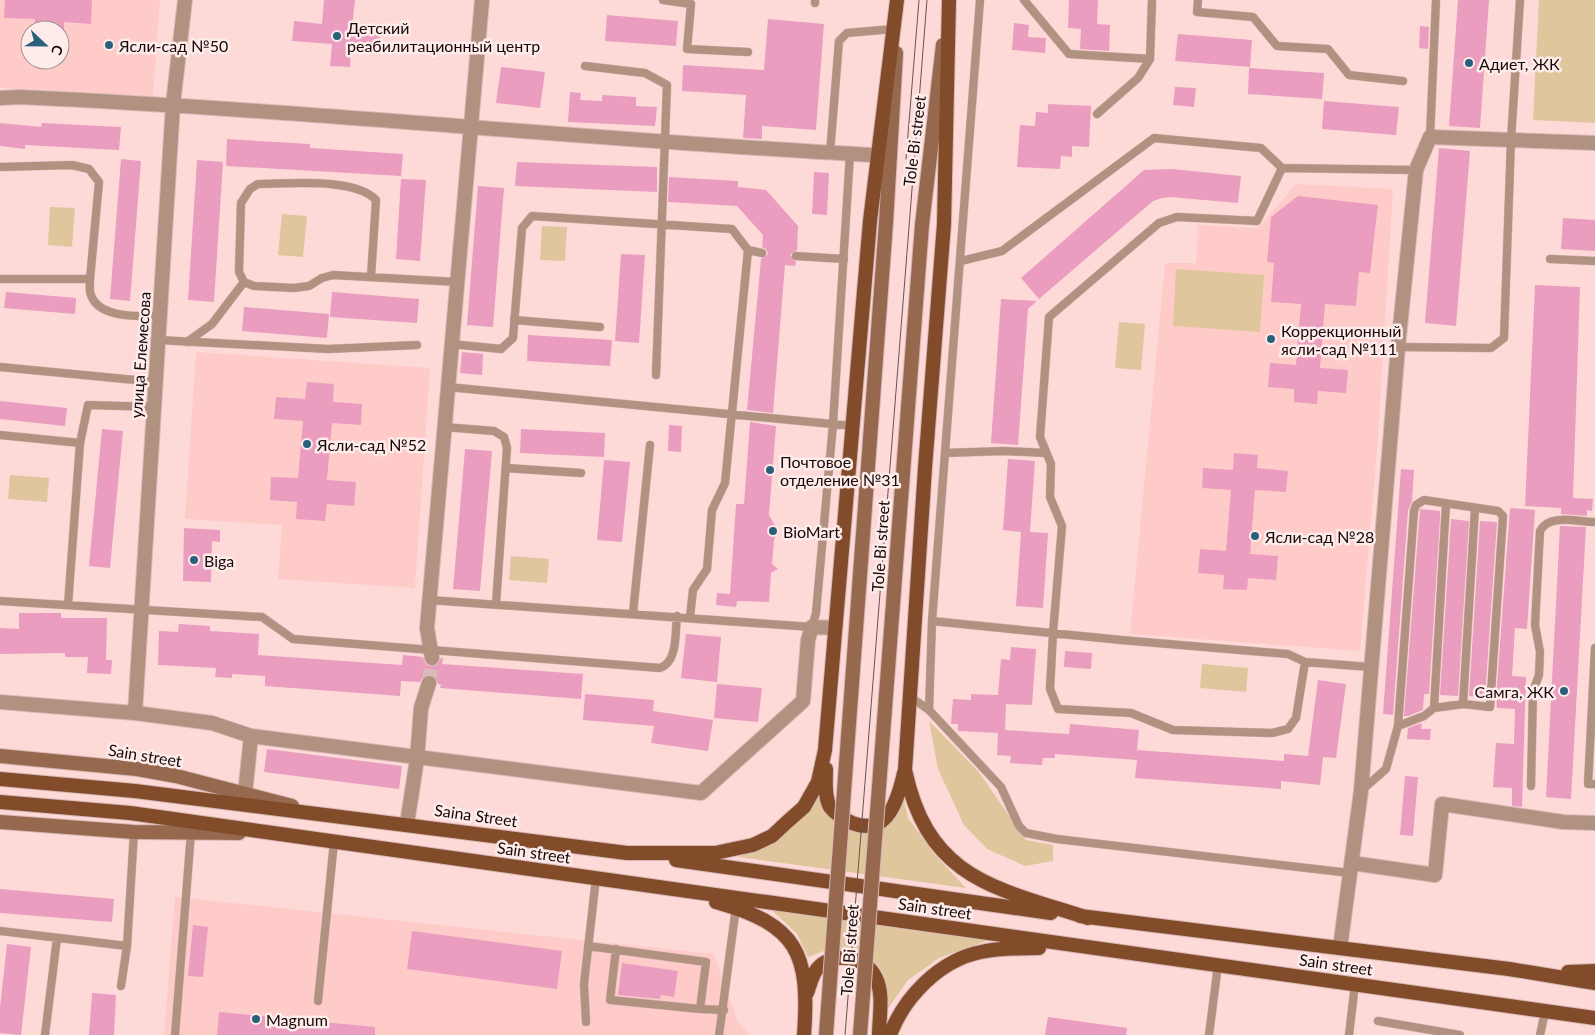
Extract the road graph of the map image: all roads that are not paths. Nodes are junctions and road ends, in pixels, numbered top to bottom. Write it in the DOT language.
graph roads {
  1 [pos="185,0"];
  2 [pos="482,0"];
  3 [pos="662,0"];
  4 [pos="898,0"];
  5 [pos="949,0"];
  6 [pos="980,0"];
  7 [pos="1024,0"];
  8 [pos="1152,0"];
  9 [pos="1198,0"];
  10 [pos="1436,0"];
  11 [pos="1520,0"];
  12 [pos="893,29"];
  13 [pos="748,52"];
  14 [pos="1150,59"];
  15 [pos="585,66"];
  16 [pos="1402,81"];
  17 [pos="0,98"];
  18 [pos="173,104"];
  19 [pos="1097,114"];
  20 [pos="470,128"];
  21 [pos="1430,137"];
  22 [pos="1512,140"];
  23 [pos="666,141"];
  24 [pos="1595,143"];
  25 [pos="830,153"];
  26 [pos="850,154"];
  27 [pos="884,156"];
  28 [pos="0,168"];
  29 [pos="1282,168"];
  30 [pos="1416,170"];
  31 [pos="660,224"];
  32 [pos="748,250"];
  33 [pos="762,253"];
  34 [pos="796,256"];
  35 [pos="844,258"];
  36 [pos="1550,259"];
  37 [pos="961,261"];
  38 [pos="1595,261"];
  39 [pos="371,277"];
  40 [pos="0,279"];
  41 [pos="90,279"];
  42 [pos="244,282"];
  43 [pos="456,282"];
  44 [pos="160,316"];
  45 [pos="514,320"];
  46 [pos="600,327"];
  47 [pos="159,340"];
  48 [pos="187,342"];
  49 [pos="451,344"];
  50 [pos="417,345"];
  51 [pos="1398,347"];
  52 [pos="0,367"];
  53 [pos="656,375"];
  54 [pos="156,382"];
  55 [pos="448,387"];
  56 [pos="155,407"];
  57 [pos="732,416"];
  58 [pos="833,424"];
  59 [pos="852,426"];
  60 [pos="444,427"];
  61 [pos="0,435"];
  62 [pos="80,443"];
  63 [pos="650,446"];
  64 [pos="945,453"];
  65 [pos="1046,453"];
  66 [pos="506,468"];
  67 [pos="581,473"];
  68 [pos="1446,504"];
  69 [pos="1475,508"];
  70 [pos="1595,522"];
  71 [pos="429,600"];
  72 [pos="0,601"];
  73 [pos="496,604"];
  74 [pos="68,605"];
  75 [pos="142,609"];
  76 [pos="633,613"];
  77 [pos="677,616"];
  78 [pos="690,618"];
  79 [pos="932,621"];
  80 [pos="812,627"];
  81 [pos="835,628"];
  82 [pos="1052,633"];
  83 [pos="1595,648"];
  84 [pos="431,653"];
  85 [pos="1305,662"];
  86 [pos="1370,667"];
  87 [pos="429,683"];
  88 [pos="909,696"];
  89 [pos="0,702"];
  90 [pos="1463,704"];
  91 [pos="1434,708"];
  92 [pos="929,710"];
  93 [pos="135,713"];
  94 [pos="1398,726"];
  95 [pos="251,736"];
  96 [pos="825,750"];
  97 [pos="0,756"];
  98 [pos="417,759"];
  99 [pos="905,770"];
  100 [pos="0,779"];
  101 [pos="1595,784"];
  102 [pos="1530,786"];
  103 [pos="1361,790"];
  104 [pos="245,794"];
  105 [pos="0,802"];
  106 [pos="320,813"];
  107 [pos="0,822"];
  108 [pos="1595,823"];
  109 [pos="408,824"];
  110 [pos="134,832"];
  111 [pos="191,833"];
  112 [pos="270,833"];
  113 [pos="334,842"];
  114 [pos="627,853"];
  115 [pos="1351,868"];
  116 [pos="596,878"];
  117 [pos="662,886"];
  118 [pos="736,908"];
  119 [pos="1088,918"];
  120 [pos="0,931"];
  121 [pos="57,938"];
  122 [pos="127,946"];
  123 [pos="588,946"];
  124 [pos="1086,948"];
  125 [pos="1340,948"];
  126 [pos="616,949"];
  127 [pos="1218,965"];
  128 [pos="1509,969"];
  129 [pos="1595,971"];
  130 [pos="1595,983"];
  131 [pos="1355,984"];
  132 [pos="121,986"];
  133 [pos="807,995"];
  134 [pos="318,1001"];
  135 [pos="700,1009"];
  136 [pos="724,1010"];
  137 [pos="1545,1012"];
  138 [pos="1595,1018"];
  139 [pos="1378,1020"];
  140 [pos="586,1022"];
  141 [pos="45,1035"];
  142 [pos="175,1035"];
  143 [pos="719,1035"];
  144 [pos="804,1035"];
  145 [pos="826,1035"];
  146 [pos="860,1035"];
  147 [pos="879,1035"];
  148 [pos="890,1035"];
  149 [pos="1209,1035"];
  150 [pos="1349,1035"];
  151 [pos="1460,1035"];
  152 [pos="1540,1035"];
  1 -- 18 [label="street, улица Елемесова"];
  2 -- 20 [label="street"];
  3 -- 13 [label="lane"];
  4 -- 12 [label="main road"];
  4 -- 27 [label="main road, Tole Bi street"];
  5 -- 88 [label="main road"];
  5 -- 146 [label="main road, Tole Bi street, bridge"];
  6 -- 37 [label="lane"];
  7 -- 14 [label="lane"];
  8 -- 14 [label="lane"];
  9 -- 16 [label="lane"];
  10 -- 21 [label="lane"];
  11 -- 22 [label="lane"];
  12 -- 25 [label="lane"];
  12 -- 27 [label="main road"];
  14 -- 19 [label="lane"];
  15 -- 23 [label="lane"];
  17 -- 18 [label="street"];
  18 -- 20 [label="street"];
  18 -- 44 [label="street, улица Елемесова"];
  20 -- 23 [label="street"];
  20 -- 43 [label="street"];
  21 -- 22 [label="street"];
  21 -- 30 [label="street"];
  22 -- 24 [label="street"];
  22 -- 51 [label="lane"];
  23 -- 25 [label="street"];
  23 -- 31 [label="lane"];
  25 -- 26 [label="street"];
  26 -- 27 [label="street"];
  26 -- 35 [label="lane"];
  27 -- 59 [label="main road"];
  27 -- 145 [label="main road, Tole Bi street, bridge"];
  28 -- 41 [label="lane"];
  29 -- 30 [label="lane"];
  29 -- 37 [label="lane"];
  29 -- 65 [label="lane"];
  30 -- 51 [label="street"];
  31 -- 32 [label="lane"];
  31 -- 45 [label="lane"];
  31 -- 53 [label="lane"];
  32 -- 33 [label="lane"];
  32 -- 57 [label="lane"];
  34 -- 35 [label="lane"];
  35 -- 58 [label="lane"];
  36 -- 38 [label="lane"];
  37 -- 64 [label="lane"];
  39 -- 42 [label="lane"];
  39 -- 42 [label="lane"];
  39 -- 43 [label="lane"];
  40 -- 41 [label="lane"];
  41 -- 44 [label="lane"];
  42 -- 48 [label="lane"];
  43 -- 49 [label="street"];
  44 -- 47 [label="street, улица Елемесова"];
  45 -- 46 [label="lane"];
  45 -- 49 [label="lane"];
  47 -- 48 [label="lane"];
  47 -- 54 [label="street, улица Елемесова"];
  48 -- 50 [label="lane"];
  49 -- 55 [label="street"];
  51 -- 86 [label="street"];
  52 -- 54 [label="lane"];
  54 -- 56 [label="street, улица Елемесова"];
  55 -- 57 [label="lane"];
  55 -- 60 [label="street"];
  56 -- 62 [label="lane"];
  56 -- 75 [label="street, улица Елемесова"];
  57 -- 58 [label="lane"];
  57 -- 78 [label="lane"];
  58 -- 59 [label="lane"];
  58 -- 80 [label="lane"];
  59 -- 81 [label="main road"];
  60 -- 66 [label="lane"];
  60 -- 71 [label="street"];
  61 -- 62 [label="lane"];
  62 -- 74 [label="lane"];
  63 -- 76 [label="lane"];
  64 -- 65 [label="lane"];
  64 -- 79 [label="lane"];
  65 -- 82 [label="lane"];
  66 -- 67 [label="lane"];
  66 -- 73 [label="lane"];
  68 -- 69 [label="lane"];
  68 -- 91 [label="lane"];
  68 -- 94 [label="lane"];
  69 -- 90 [label="lane"];
  69 -- 90 [label="lane"];
  70 -- 102 [label="lane"];
  71 -- 73 [label="lane"];
  71 -- 84 [label="street"];
  72 -- 74 [label="lane"];
  73 -- 76 [label="lane"];
  74 -- 75 [label="lane"];
  75 -- 84 [label="lane"];
  75 -- 93 [label="street, улица Елемесова"];
  76 -- 77 [label="lane"];
  77 -- 78 [label="lane"];
  77 -- 84 [label="lane"];
  78 -- 80 [label="lane"];
  79 -- 82 [label="lane"];
  79 -- 92 [label="lane"];
  80 -- 81 [label="street"];
  80 -- 98 [label="street"];
  81 -- 96 [label="main road"];
  82 -- 85 [label="lane"];
  82 -- 85 [label="lane"];
  83 -- 101 [label="lane"];
  85 -- 86 [label="lane"];
  86 -- 103 [label="street"];
  87 -- 98 [label="street"];
  88 -- 92 [label="lane"];
  88 -- 99 [label="main road"];
  89 -- 93 [label="street"];
  90 -- 91 [label="lane"];
  91 -- 94 [label="lane"];
  92 -- 115 [label="lane"];
  93 -- 95 [label="street"];
  94 -- 103 [label="lane"];
  95 -- 98 [label="street"];
  95 -- 104 [label="street"];
  96 -- 99 [label="main road"];
  96 -- 114 [label="main road"];
  97 -- 104 [label="main road, Sain street"];
  98 -- 109 [label="street"];
  99 -- 119 [label="main road"];
  100 -- 106 [label="main road"];
  103 -- 115 [label="street"];
  104 -- 106 [label="main road, Sain street"];
  105 -- 112 [label="main road, Sain street"];
  106 -- 109 [label="main road, Saina Street"];
  107 -- 110 [label="main road, Sain street"];
  108 -- 115 [label="street"];
  109 -- 114 [label="main road, Saina Street"];
  110 -- 111 [label="main road, Sain street"];
  110 -- 122 [label="lane"];
  111 -- 112 [label="main road, Sain street"];
  111 -- 142 [label="lane"];
  112 -- 113 [label="main road, Sain street"];
  113 -- 116 [label="main road, Sain street"];
  113 -- 134 [label="lane"];
  114 -- 119 [label="main road, Sain street"];
  115 -- 125 [label="street"];
  116 -- 117 [label="main road, Sain street"];
  116 -- 123 [label="lane"];
  117 -- 118 [label="main road"];
  117 -- 124 [label="main road, Sain street"];
  118 -- 133 [label="main road"];
  118 -- 136 [label="lane"];
  119 -- 125 [label="main road, Sain street"];
  120 -- 121 [label="lane"];
  121 -- 122 [label="lane"];
  121 -- 141 [label="lane"];
  122 -- 132 [label="lane"];
  123 -- 126 [label="lane"];
  123 -- 140 [label="lane"];
  124 -- 127 [label="main road, Sain street"];
  124 -- 148 [label="main road"];
  125 -- 128 [label="main road, Sain street"];
  126 -- 135 [label="lane"];
  126 -- 135 [label="lane"];
  127 -- 131 [label="main road, Sain street"];
  127 -- 149 [label="lane"];
  128 -- 129 [label="main road"];
  128 -- 130 [label="main road, Sain street"];
  131 -- 137 [label="main road, Sain street"];
  131 -- 150 [label="lane"];
  133 -- 144 [label="main road"];
  133 -- 147 [label="main road"];
  135 -- 136 [label="lane"];
  136 -- 143 [label="lane"];
  137 -- 138 [label="main road, Sain street"];
  137 -- 152 [label="lane"];
  139 -- 151 [label="lane"];
}
